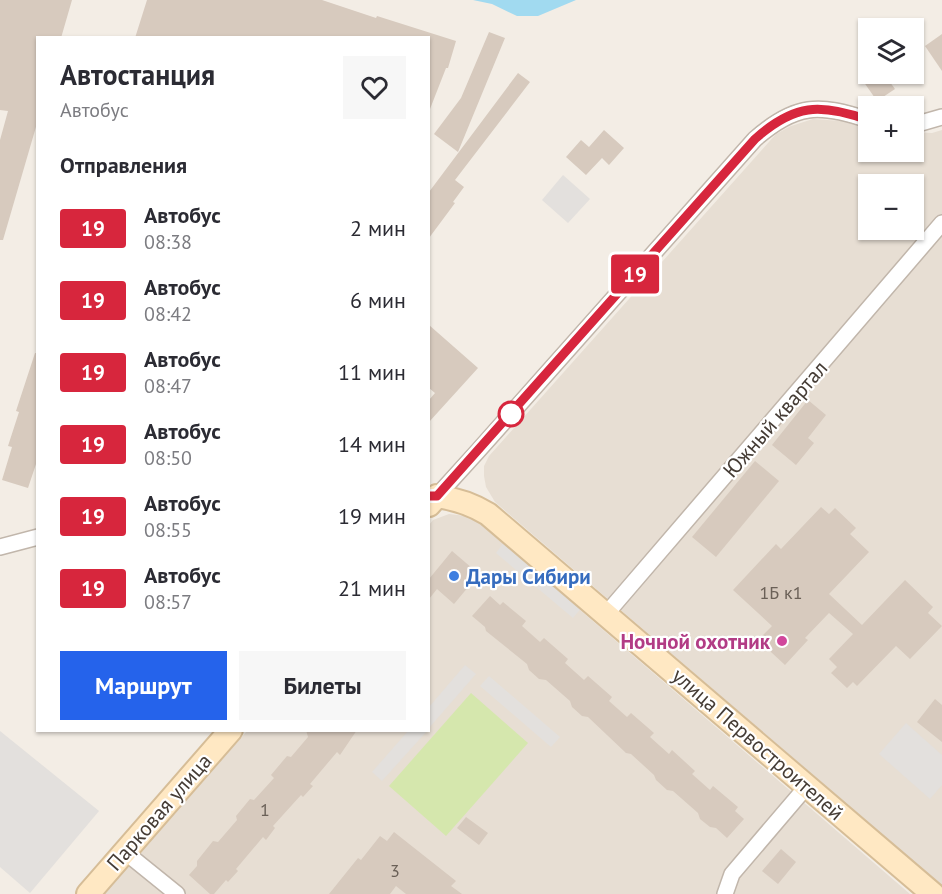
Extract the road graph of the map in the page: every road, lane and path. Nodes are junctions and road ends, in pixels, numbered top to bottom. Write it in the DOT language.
graph roads {
  1 [pos="858,116"];
  2 [pos="942,117"];
  3 [pos="924,122"];
  4 [pos="942,223"];
  5 [pos="432,499"];
  6 [pos="36,538"];
  7 [pos="0,547"];
  8 [pos="607,614"];
  9 [pos="229,732"];
  10 [pos="807,786"];
  11 [pos="125,852"];
  12 [pos="88,894"];
  13 [pos="177,894"];
  14 [pos="725,894"];
  15 [pos="933,894"];
  1 -- 5 [label="street"];
  2 -- 3 [label="street"];
  4 -- 8 [label="street, Южный квартал"];
  5 -- 8 [label="street, улица Первостроителей"];
  6 -- 7 [label="street"];
  8 -- 10 [label="street, улица Первостроителей"];
  9 -- 11 [label="street, Парковая улица"];
  10 -- 14 [label="street"];
  10 -- 15 [label="street, улица Первостроителей"];
  11 -- 12 [label="street, Парковая улица"];
  11 -- 13 [label="street"];
}
